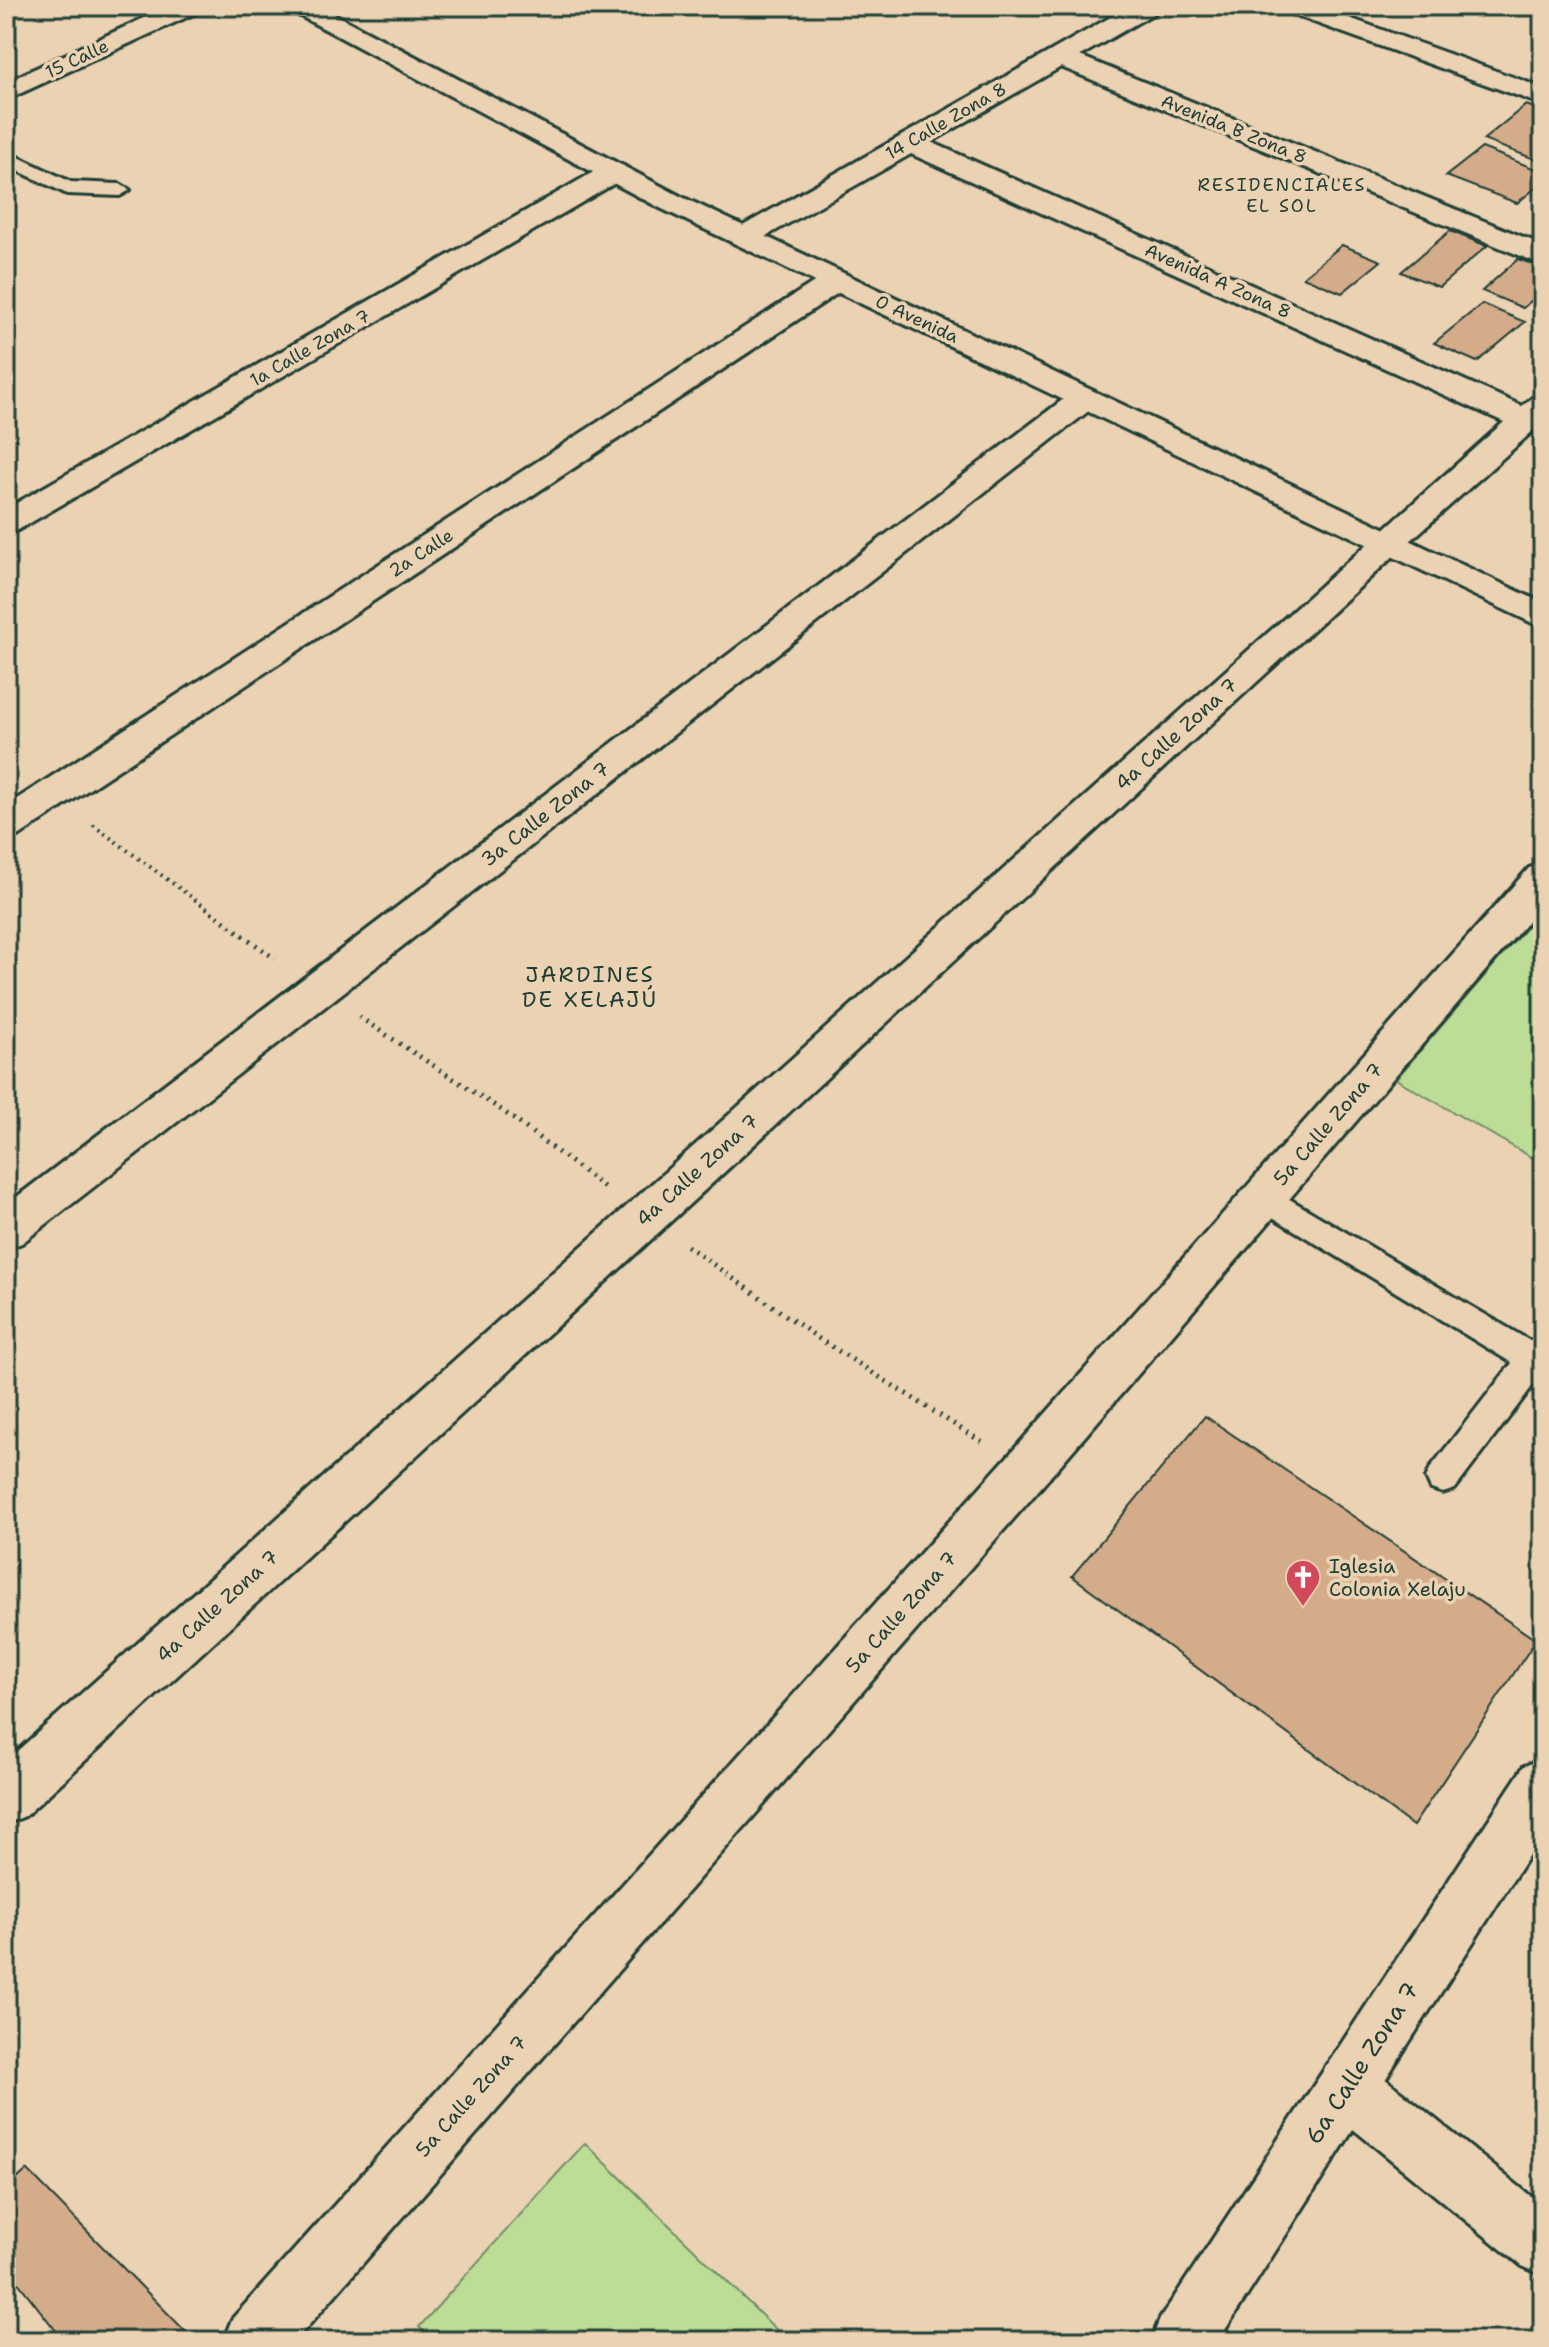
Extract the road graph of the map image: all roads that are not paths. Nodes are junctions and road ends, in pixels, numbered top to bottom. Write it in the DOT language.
graph roads {
  1 [pos="191,6"];
  2 [pos="300,6"];
  3 [pos="1149,6"];
  4 [pos="1292,6"];
  5 [pos="1069,52"];
  6 [pos="6,92"];
  7 [pos="1543,97"];
  8 [pos="920,137"];
  9 [pos="6,157"];
  10 [pos="614,172"];
  11 [pos="120,190"];
  12 [pos="1543,236"];
  13 [pos="744,237"];
  14 [pos="1543,256"];
  15 [pos="836,281"];
  16 [pos="1084,399"];
  17 [pos="1537,410"];
  18 [pos="6,523"];
  19 [pos="1387,543"];
  20 [pos="1543,617"];
  21 [pos="6,825"];
  22 [pos="1543,878"];
  23 [pos="1264,1196"];
  24 [pos="6,1230"];
  25 [pos="1538,1354"];
  26 [pos="1443,1478"];
  27 [pos="1543,1785"];
  28 [pos="6,1797"];
  29 [pos="1347,2086"];
  30 [pos="1543,2245"];
  31 [pos="254,2341"];
  32 [pos="1182,2341"];
  1 -- 6 [label="street, 15 Calle"];
  2 -- 10 [label="street, 0 Avenida"];
  3 -- 5 [label="street, 14 Calle Zona 8"];
  4 -- 7 [label="street"];
  5 -- 8 [label="street, 14 Calle Zona 8"];
  5 -- 12 [label="street, Avenida B Zona 8"];
  5 -- 14 [label="street, Avenida B Zona 8"];
  8 -- 13 [label="street, 14 Calle Zona 8"];
  8 -- 17 [label="street, Avenida A Zona 8"];
  9 -- 11 [label="lane"];
  10 -- 13 [label="street, 0 Avenida"];
  10 -- 18 [label="street, 1a Calle Zona 7"];
  13 -- 15 [label="street, 0 Avenida"];
  15 -- 16 [label="street, 0 Avenida"];
  15 -- 21 [label="street, 2a Calle"];
  16 -- 19 [label="street, 0 Avenida"];
  16 -- 24 [label="street, 3a Calle Zona 7"];
  17 -- 19 [label="street, 4a Calle Zona 7"];
  19 -- 20 [label="street, 0 Avenida"];
  19 -- 28 [label="street, 4a Calle Zona 7"];
  22 -- 23 [label="street, 5a Calle Zona 7"];
  23 -- 25 [label="lane"];
  23 -- 31 [label="street, 5a Calle Zona 7"];
  25 -- 26 [label="lane"];
  27 -- 29 [label="street, 6a Calle Zona 7"];
  29 -- 30 [label="street"];
  29 -- 32 [label="street, 6a Calle Zona 7"];
}
